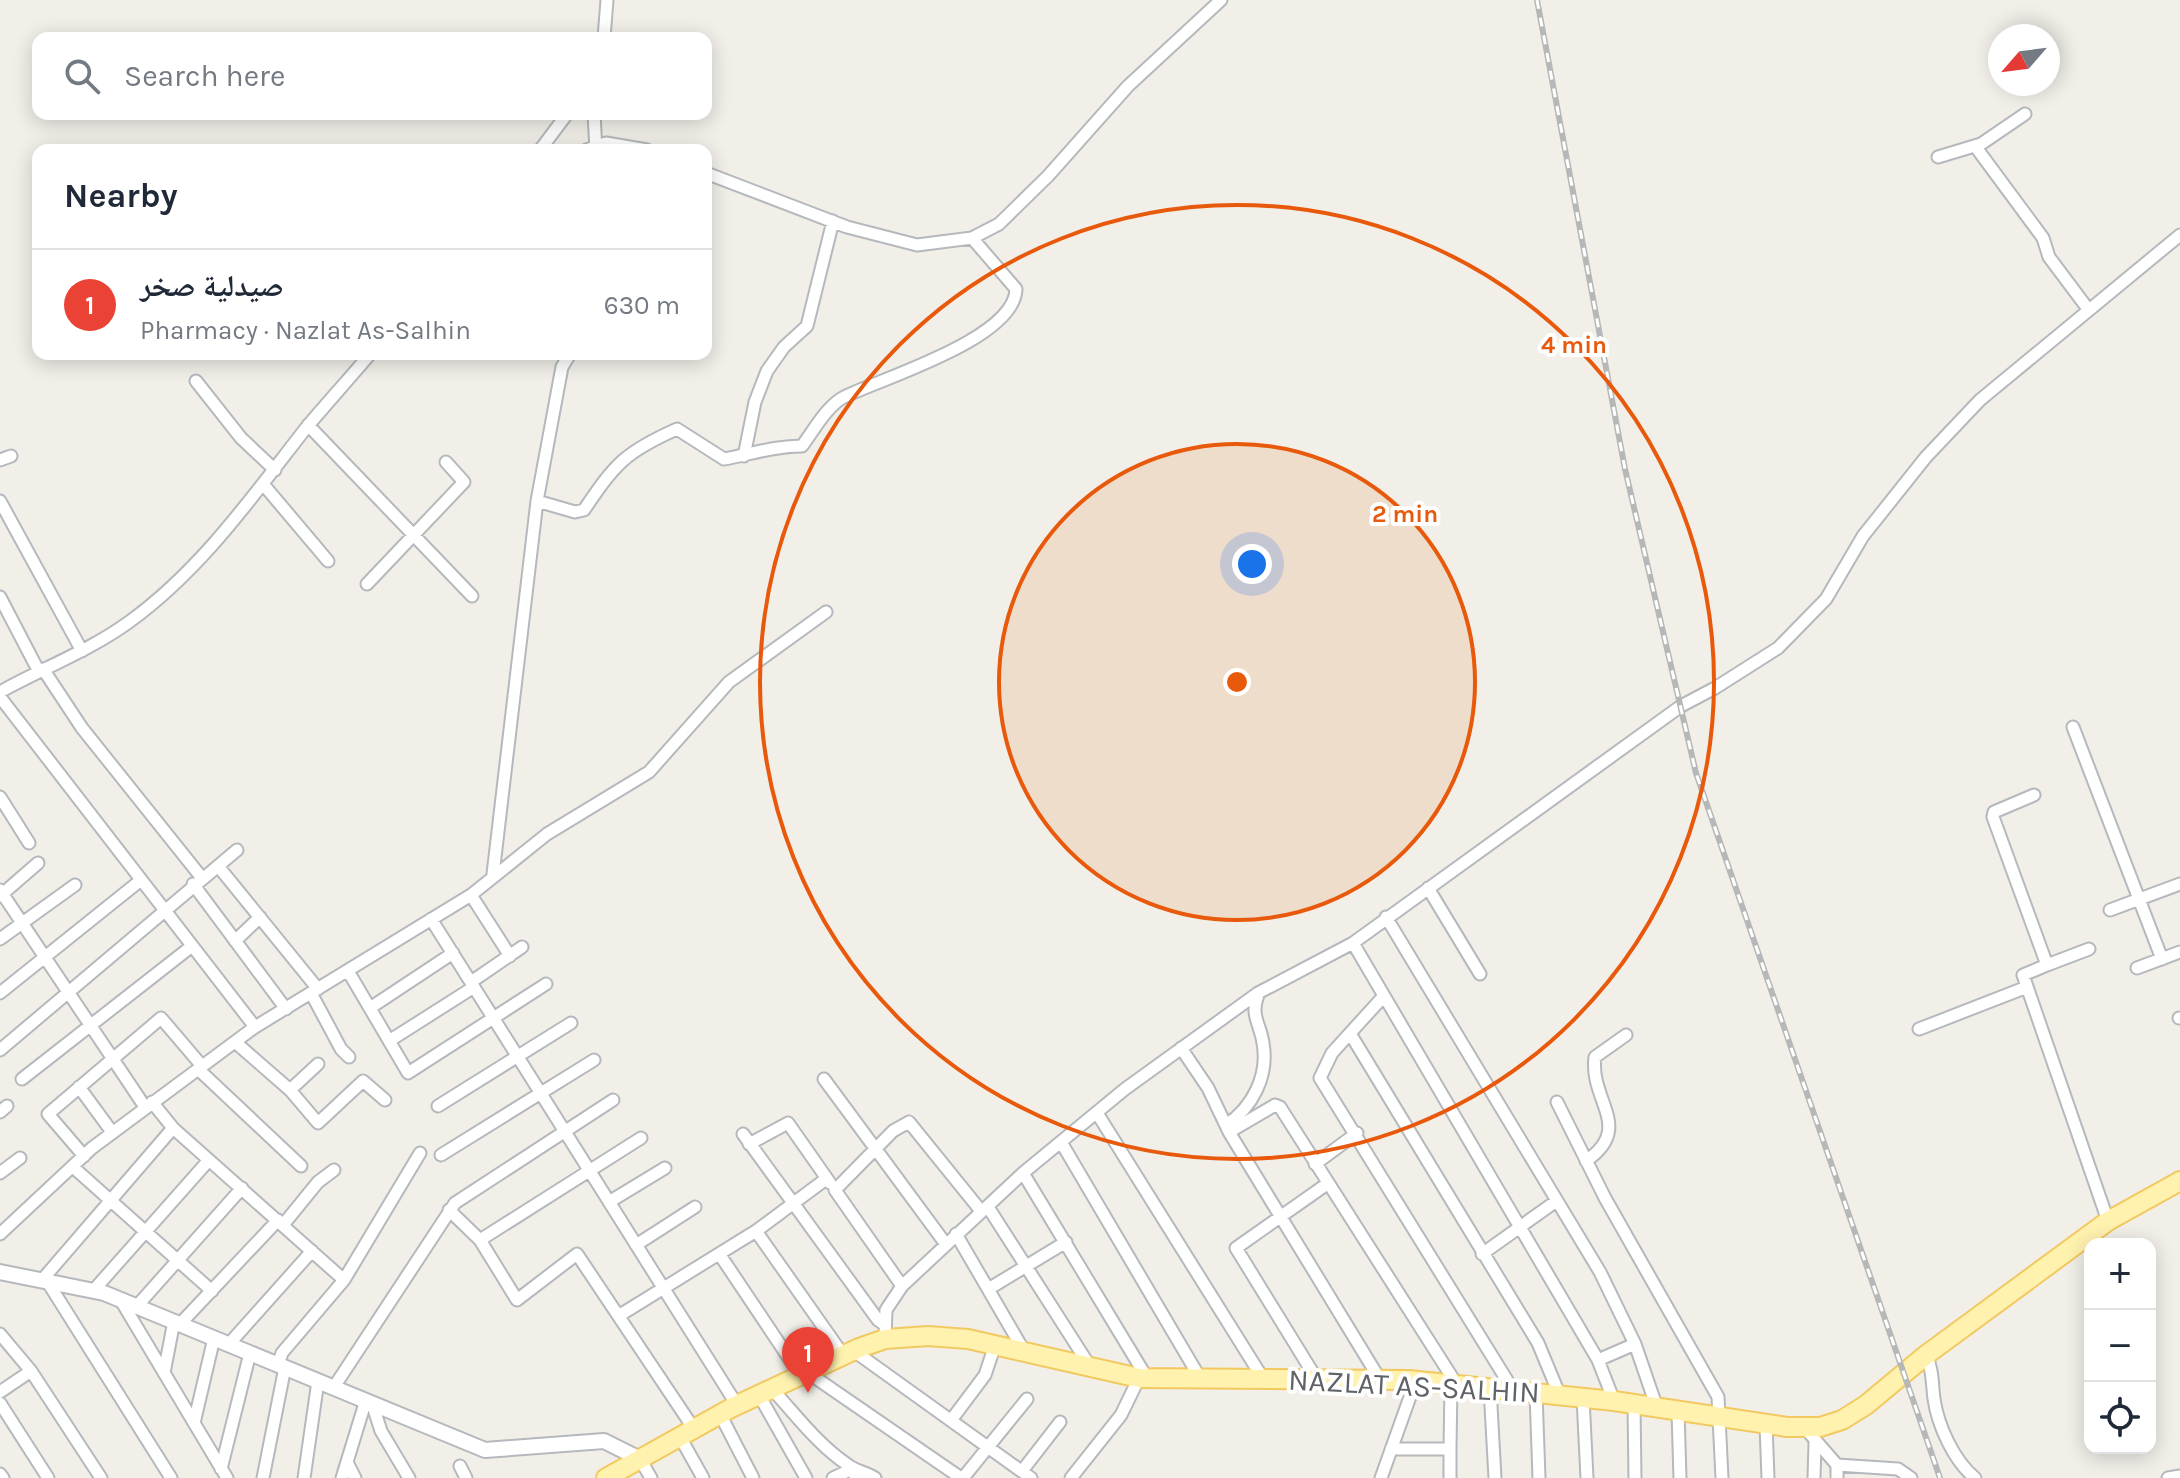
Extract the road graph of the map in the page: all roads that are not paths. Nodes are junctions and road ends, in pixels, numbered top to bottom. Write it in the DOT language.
graph roads {
  1 [pos="607,0"];
  2 [pos="1221,0"];
  3 [pos="604,32"];
  4 [pos="2025,114"];
  5 [pos="562,120"];
  6 [pos="594,120"];
  7 [pos="544,144"];
  8 [pos="593,144"];
  9 [pos="1975,146"];
  10 [pos="1938,157"];
  11 [pos="712,175"];
  12 [pos="833,221"];
  13 [pos="2180,235"];
  14 [pos="972,238"];
  15 [pos="2088,309"];
  16 [pos="365,360"];
  17 [pos="566,360"];
  18 [pos="196,381"];
  19 [pos="308,425"];
  20 [pos="744,456"];
  21 [pos="446,462"];
  22 [pos="275,470"];
  23 [pos="263,484"];
  24 [pos="0,501"];
  25 [pos="537,501"];
  26 [pos="415,535"];
  27 [pos="328,561"];
  28 [pos="367,584"];
  29 [pos="472,596"];
  30 [pos="0,597"];
  31 [pos="826,612"];
  32 [pos="82,651"];
  33 [pos="41,670"];
  34 [pos="0,694"];
  35 [pos="2073,727"];
  36 [pos="2034,795"];
  37 [pos="0,797"];
  38 [pos="29,843"];
  39 [pos="237,850"];
  40 [pos="38,863"];
  41 [pos="218,866"];
  42 [pos="493,874"];
  43 [pos="141,880"];
  44 [pos="197,881"];
  45 [pos="2180,884"];
  46 [pos="75,885"];
  47 [pos="1428,888"];
  48 [pos="1,893"];
  49 [pos="471,895"];
  50 [pos="2138,898"];
  51 [pos="165,910"];
  52 [pos="2110,910"];
  53 [pos="260,917"];
  54 [pos="1386,917"];
  55 [pos="431,919"];
  56 [pos="22,923"];
  57 [pos="0,939"];
  58 [pos="235,941"];
  59 [pos="1353,943"];
  60 [pos="192,946"];
  61 [pos="522,947"];
  62 [pos="2089,949"];
  63 [pos="2180,952"];
  64 [pos="453,953"];
  65 [pos="510,956"];
  66 [pos="46,959"];
  67 [pos="2162,959"];
  68 [pos="2047,965"];
  69 [pos="2137,968"];
  70 [pos="348,971"];
  71 [pos="1480,974"];
  72 [pos="472,984"];
  73 [pos="546,984"];
  74 [pos="2027,987"];
  75 [pos="314,991"];
  76 [pos="68,992"];
  77 [pos="0,993"];
  78 [pos="1258,993"];
  79 [pos="1382,998"];
  80 [pos="370,1008"];
  81 [pos="286,1009"];
  82 [pos="493,1018"];
  83 [pos="571,1023"];
  84 [pos="90,1025"];
  85 [pos="255,1027"];
  86 [pos="1919,1029"];
  87 [pos="1351,1035"];
  88 [pos="1626,1035"];
  89 [pos="389,1041"];
  90 [pos="235,1042"];
  91 [pos="1181,1048"];
  92 [pos="0,1050"];
  93 [pos="517,1056"];
  94 [pos="349,1057"];
  95 [pos="112,1058"];
  96 [pos="594,1060"];
  97 [pos="318,1064"];
  98 [pos="200,1067"];
  99 [pos="22,1079"];
  100 [pos="824,1079"];
  101 [pos="79,1087"];
  102 [pos="290,1090"];
  103 [pos="540,1093"];
  104 [pos="385,1100"];
  105 [pos="613,1100"];
  106 [pos="1557,1102"];
  107 [pos="148,1104"];
  108 [pos="438,1106"];
  109 [pos="1097,1113"];
  110 [pos="173,1128"];
  111 [pos="1228,1129"];
  112 [pos="112,1132"];
  113 [pos="565,1132"];
  114 [pos="1357,1133"];
  115 [pos="641,1138"];
  116 [pos="1061,1142"];
  117 [pos="874,1150"];
  118 [pos="420,1153"];
  119 [pos="441,1155"];
  120 [pos="84,1156"];
  121 [pos="20,1158"];
  122 [pos="209,1160"];
  123 [pos="1586,1161"];
  124 [pos="1315,1164"];
  125 [pos="301,1166"];
  126 [pos="73,1167"];
  127 [pos="665,1168"];
  128 [pos="588,1169"];
  129 [pos="334,1170"];
  130 [pos="0,1173"];
  131 [pos="1023,1173"];
  132 [pos="826,1179"];
  133 [pos="2180,1181"];
  134 [pos="1327,1184"];
  135 [pos="242,1188"];
  136 [pos="835,1190"];
  137 [pos="109,1202"];
  138 [pos="609,1202"];
  139 [pos="1555,1202"];
  140 [pos="791,1205"];
  141 [pos="695,1207"];
  142 [pos="985,1209"];
  143 [pos="449,1210"];
  144 [pos="1282,1215"];
  145 [pos="2108,1221"];
  146 [pos="281,1223"];
  147 [pos="1518,1228"];
  148 [pos="756,1231"];
  149 [pos="145,1232"];
  150 [pos="0,1234"];
  151 [pos="956,1234"];
  152 [pos="480,1240"];
  153 [pos="1066,1242"];
  154 [pos="945,1243"];
  155 [pos="636,1245"];
  156 [pos="312,1251"];
  157 [pos="1482,1254"];
  158 [pos="720,1255"];
  159 [pos="178,1261"];
  160 [pos="1026,1266"];
  161 [pos="0,1272"];
  162 [pos="344,1280"];
  163 [pos="44,1281"];
  164 [pos="902,1286"];
  165 [pos="990,1288"];
  166 [pos="664,1290"];
  167 [pos="93,1291"];
  168 [pos="212,1291"];
  169 [pos="120,1299"];
  170 [pos="137,1306"];
  171 [pos="620,1315"];
  172 [pos="177,1323"];
  173 [pos="885,1332"];
  174 [pos="0,1334"];
  175 [pos="214,1338"];
  176 [pos="229,1344"];
  177 [pos="1635,1344"];
  178 [pos="995,1345"];
  179 [pos="1024,1351"];
  180 [pos="250,1353"];
  181 [pos="848,1353"];
  182 [pos="1926,1355"];
  183 [pos="1598,1360"];
  184 [pos="282,1365"];
  185 [pos="1091,1369"];
  186 [pos="31,1371"];
  187 [pos="164,1373"];
  188 [pos="804,1374"];
  189 [pos="1262,1377"];
  190 [pos="1143,1378"];
  191 [pos="1200,1378"];
  192 [pos="1316,1378"];
  193 [pos="1379,1378"];
  194 [pos="1416,1380"];
  195 [pos="318,1381"];
  196 [pos="1454,1384"];
  197 [pos="334,1387"];
  198 [pos="1490,1388"];
  199 [pos="1513,1390"];
  200 [pos="0,1392"];
  201 [pos="766,1392"];
  202 [pos="1536,1393"];
  203 [pos="1560,1396"];
  204 [pos="1583,1398"];
  205 [pos="1027,1399"];
  206 [pos="1614,1401"];
  207 [pos="369,1402"];
  208 [pos="0,1403"];
  209 [pos="1634,1405"];
  210 [pos="1657,1408"];
  211 [pos="728,1410"];
  212 [pos="1678,1412"];
  213 [pos="1719,1418"];
  214 [pos="952,1419"];
  215 [pos="1060,1422"];
  216 [pos="194,1423"];
  217 [pos="1766,1425"];
  218 [pos="687,1433"];
  219 [pos="1810,1435"];
  220 [pos="989,1445"];
  221 [pos="1391,1449"];
  222 [pos="1450,1449"];
  223 [pos="640,1459"];
  224 [pos="347,1462"];
  225 [pos="1837,1465"];
  226 [pos="460,1466"];
  227 [pos="854,1473"];
  228 [pos="224,1474"];
  229 [pos="1026,1474"];
  230 [pos="2180,1476"];
  231 [pos="48,1478"];
  232 [pos="101,1478"];
  233 [pos="171,1478"];
  234 [pos="263,1478"];
  235 [pos="304,1478"];
  236 [pos="342,1478"];
  237 [pos="355,1478"];
  238 [pos="409,1478"];
  239 [pos="466,1478"];
  240 [pos="606,1478"];
  241 [pos="651,1478"];
  242 [pos="703,1478"];
  243 [pos="753,1478"];
  244 [pos="806,1478"];
  245 [pos="833,1478"];
  246 [pos="875,1478"];
  247 [pos="962,1478"];
  248 [pos="1071,1478"];
  249 [pos="1381,1478"];
  250 [pos="1450,1478"];
  251 [pos="1495,1478"];
  252 [pos="1539,1478"];
  253 [pos="1587,1478"];
  254 [pos="1635,1478"];
  255 [pos="1680,1478"];
  256 [pos="1722,1478"];
  257 [pos="1768,1478"];
  258 [pos="1814,1478"];
  259 [pos="1837,1478"];
  260 [pos="1911,1478"];
  261 [pos="1975,1478"];
  262 [pos="2168,1478"];
  1 -- 3 [label="street"];
  2 -- 14 [label="street"];
  4 -- 9 [label="street"];
  5 -- 7 [label="street"];
  6 -- 8 [label="street"];
  9 -- 10 [label="street"];
  9 -- 15 [label="street"];
  11 -- 12 [label="street"];
  12 -- 14 [label="street"];
  12 -- 20 [label="street"];
  13 -- 15 [label="street"];
  14 -- 20 [label="street"];
  15 -- 47 [label="street"];
  16 -- 19 [label="street"];
  17 -- 25 [label="street"];
  18 -- 22 [label="street"];
  19 -- 22 [label="street"];
  19 -- 26 [label="street"];
  20 -- 25 [label="street"];
  21 -- 26 [label="street"];
  22 -- 23 [label="street"];
  23 -- 27 [label="street"];
  23 -- 32 [label="street"];
  24 -- 32 [label="street"];
  25 -- 42 [label="street"];
  26 -- 28 [label="street"];
  26 -- 29 [label="street"];
  30 -- 33 [label="street"];
  31 -- 42 [label="street"];
  32 -- 33 [label="street"];
  33 -- 34 [label="street"];
  33 -- 44 [label="street"];
  34 -- 43 [label="street"];
  35 -- 50 [label="street"];
  36 -- 68 [label="street"];
  37 -- 38 [label="street"];
  39 -- 41 [label="street"];
  40 -- 48 [label="street"];
  41 -- 44 [label="street"];
  41 -- 53 [label="street"];
  42 -- 49 [label="street"];
  43 -- 51 [label="street"];
  43 -- 66 [label="street"];
  44 -- 51 [label="street"];
  44 -- 58 [label="street"];
  45 -- 50 [label="street"];
  46 -- 56 [label="street"];
  47 -- 54 [label="street"];
  47 -- 71 [label="street"];
  48 -- 56 [label="street"];
  49 -- 55 [label="street"];
  49 -- 65 [label="street"];
  50 -- 52 [label="street"];
  50 -- 67 [label="street"];
  51 -- 60 [label="street"];
  51 -- 76 [label="street"];
  53 -- 58 [label="street"];
  53 -- 75 [label="street"];
  54 -- 59 [label="street"];
  54 -- 139 [label="street"];
  55 -- 64 [label="street"];
  55 -- 70 [label="street"];
  56 -- 57 [label="street"];
  56 -- 66 [label="street"];
  58 -- 81 [label="street"];
  59 -- 78 [label="street"];
  59 -- 79 [label="street"];
  60 -- 84 [label="street"];
  60 -- 85 [label="street"];
  61 -- 65 [label="street"];
  62 -- 68 [label="street"];
  63 -- 67 [label="street"];
  64 -- 72 [label="street"];
  64 -- 80 [label="street"];
  65 -- 72 [label="street"];
  66 -- 76 [label="street"];
  66 -- 77 [label="street"];
  67 -- 69 [label="street"];
  68 -- 74 [label="street"];
  70 -- 75 [label="street"];
  70 -- 80 [label="street"];
  72 -- 82 [label="street"];
  72 -- 89 [label="street"];
  73 -- 82 [label="street"];
  74 -- 86 [label="street"];
  74 -- 145 [label="street"];
  75 -- 81 [label="street"];
  75 -- 94 [label="street"];
  76 -- 84 [label="street"];
  76 -- 92 [label="street"];
  78 -- 91 [label="street"];
  78 -- 111 [label="street"];
  79 -- 87 [label="street"];
  79 -- 147 [label="street"];
  80 -- 89 [label="street"];
  81 -- 85 [label="street"];
  82 -- 89 [label="street"];
  82 -- 93 [label="street"];
  83 -- 93 [label="street"];
  84 -- 95 [label="street"];
  84 -- 99 [label="street"];
  85 -- 90 [label="street"];
  87 -- 114 [label="street"];
  87 -- 157 [label="street"];
  88 -- 123 [label="street"];
  90 -- 98 [label="street"];
  90 -- 102 [label="street"];
  91 -- 109 [label="street"];
  91 -- 111 [label="street"];
  93 -- 103 [label="street"];
  93 -- 108 [label="street"];
  95 -- 98 [label="street"];
  95 -- 101 [label="street"];
  95 -- 107 [label="street"];
  96 -- 103 [label="street"];
  97 -- 102 [label="street"];
  98 -- 107 [label="street"];
  98 -- 125 [label="street"];
  100 -- 117 [label="street"];
  101 -- 112 [label="street"];
  101 -- 120 [label="street"];
  102 -- 104 [label="street"];
  103 -- 113 [label="street"];
  103 -- 119 [label="street"];
  105 -- 113 [label="street"];
  106 -- 123 [label="street"];
  107 -- 110 [label="street"];
  107 -- 112 [label="street"];
  109 -- 116 [label="street"];
  109 -- 189 [label="street"];
  110 -- 122 [label="street"];
  110 -- 137 [label="street"];
  111 -- 124 [label="street"];
  111 -- 144 [label="street"];
  112 -- 120 [label="street"];
  113 -- 128 [label="street"];
  113 -- 143 [label="street"];
  114 -- 124 [label="street"];
  114 -- 199 [label="street"];
  115 -- 128 [label="street"];
  116 -- 131 [label="street"];
  116 -- 191 [label="street"];
  117 -- 136 [label="street"];
  117 -- 142 [label="street"];
  117 -- 154 [label="street"];
  118 -- 162 [label="street"];
  120 -- 126 [label="street"];
  121 -- 130 [label="street"];
  122 -- 135 [label="street"];
  122 -- 149 [label="street"];
  123 -- 213 [label="street"];
  124 -- 134 [label="street"];
  126 -- 137 [label="street"];
  126 -- 150 [label="street"];
  127 -- 138 [label="street"];
  128 -- 138 [label="street"];
  128 -- 152 [label="street"];
  129 -- 146 [label="street"];
  131 -- 142 [label="street"];
  131 -- 153 [label="street"];
  132 -- 136 [label="street"];
  132 -- 140 [label="street"];
  132 -- 140 [label="street"];
  133 -- 145 [label="main road, NAZLAT AS-SALHIN"];
  134 -- 144 [label="street"];
  134 -- 196 [label="street"];
  135 -- 146 [label="street"];
  135 -- 159 [label="street"];
  136 -- 164 [label="street"];
  137 -- 149 [label="street"];
  137 -- 163 [label="street"];
  138 -- 155 [label="street"];
  139 -- 147 [label="street"];
  139 -- 177 [label="street"];
  140 -- 148 [label="street"];
  140 -- 173 [label="street"];
  141 -- 155 [label="street"];
  142 -- 151 [label="street"];
  142 -- 160 [label="street"];
  143 -- 152 [label="street"];
  143 -- 197 [label="street"];
  144 -- 192 [label="street"];
  144 -- 193 [label="street"];
  145 -- 182 [label="main road, NAZLAT AS-SALHIN"];
  146 -- 156 [label="street"];
  146 -- 168 [label="street"];
  147 -- 157 [label="street"];
  147 -- 183 [label="street"];
  148 -- 158 [label="street"];
  148 -- 181 [label="street"];
  149 -- 159 [label="street"];
  149 -- 167 [label="street"];
  151 -- 154 [label="street"];
  151 -- 165 [label="street"];
  152 -- 171 [label="street"];
  153 -- 160 [label="street"];
  153 -- 190 [label="street"];
  154 -- 164 [label="street"];
  155 -- 166 [label="street"];
  156 -- 162 [label="street"];
  156 -- 176 [label="street"];
  157 -- 203 [label="street"];
  158 -- 166 [label="street"];
  158 -- 188 [label="street"];
  159 -- 168 [label="street"];
  159 -- 170 [label="street"];
  160 -- 165 [label="street"];
  160 -- 185 [label="street"];
  161 -- 163 [label="street"];
  162 -- 184 [label="street"];
  163 -- 167 [label="street"];
  163 -- 233 [label="street"];
  164 -- 173 [label="street"];
  165 -- 179 [label="street"];
  166 -- 171 [label="street"];
  166 -- 211 [label="street"];
  167 -- 169 [label="street"];
  168 -- 172 [label="street"];
  169 -- 170 [label="street"];
  169 -- 187 [label="street"];
  170 -- 172 [label="street"];
  171 -- 218 [label="street"];
  172 -- 175 [label="street"];
  172 -- 187 [label="street"];
  173 -- 178 [label="main road, NAZLAT AS-SALHIN"];
  173 -- 181 [label="main road, NAZLAT AS-SALHIN"];
  174 -- 186 [label="street"];
  175 -- 176 [label="street"];
  175 -- 216 [label="street"];
  176 -- 180 [label="street"];
  177 -- 183 [label="street"];
  177 -- 210 [label="street"];
  178 -- 179 [label="main road, NAZLAT AS-SALHIN"];
  178 -- 214 [label="street"];
  179 -- 185 [label="main road, NAZLAT AS-SALHIN"];
  180 -- 184 [label="street"];
  180 -- 228 [label="street"];
  181 -- 188 [label="main road, NAZLAT AS-SALHIN"];
  181 -- 214 [label="street"];
  182 -- 219 [label="main road, NAZLAT AS-SALHIN"];
  182 -- 261 [label="street"];
  183 -- 206 [label="street"];
  184 -- 195 [label="street"];
  184 -- 234 [label="street"];
  185 -- 190 [label="main road, NAZLAT AS-SALHIN"];
  186 -- 200 [label="street"];
  186 -- 232 [label="street"];
  187 -- 216 [label="street"];
  188 -- 201 [label="main road, NAZLAT AS-SALHIN"];
  188 -- 247 [label="street"];
  189 -- 191 [label="main road, NAZLAT AS-SALHIN"];
  189 -- 192 [label="main road, NAZLAT AS-SALHIN"];
  190 -- 191 [label="main road, NAZLAT AS-SALHIN"];
  190 -- 248 [label="street"];
  192 -- 193 [label="main road, NAZLAT AS-SALHIN"];
  193 -- 194 [label="main road, NAZLAT AS-SALHIN"];
  194 -- 196 [label="main road, NAZLAT AS-SALHIN"];
  194 -- 221 [label="street"];
  195 -- 197 [label="street"];
  195 -- 235 [label="street"];
  196 -- 198 [label="main road, NAZLAT AS-SALHIN"];
  196 -- 222 [label="street"];
  197 -- 207 [label="street"];
  198 -- 199 [label="main road, NAZLAT AS-SALHIN"];
  198 -- 251 [label="street"];
  199 -- 202 [label="main road, NAZLAT AS-SALHIN"];
  201 -- 211 [label="main road, NAZLAT AS-SALHIN"];
  201 -- 227 [label="street"];
  201 -- 244 [label="street"];
  202 -- 203 [label="main road, NAZLAT AS-SALHIN"];
  202 -- 252 [label="street"];
  203 -- 204 [label="main road, NAZLAT AS-SALHIN"];
  204 -- 206 [label="main road, NAZLAT AS-SALHIN"];
  204 -- 253 [label="street"];
  205 -- 220 [label="street"];
  206 -- 209 [label="main road, NAZLAT AS-SALHIN"];
  207 -- 223 [label="street"];
  207 -- 224 [label="street"];
  207 -- 238 [label="street"];
  208 -- 231 [label="street"];
  209 -- 210 [label="main road, NAZLAT AS-SALHIN"];
  209 -- 254 [label="street"];
  210 -- 212 [label="main road, NAZLAT AS-SALHIN"];
  211 -- 218 [label="main road, NAZLAT AS-SALHIN"];
  211 -- 243 [label="street"];
  212 -- 213 [label="main road, NAZLAT AS-SALHIN"];
  212 -- 255 [label="street"];
  213 -- 217 [label="main road, NAZLAT AS-SALHIN"];
  213 -- 256 [label="street"];
  214 -- 220 [label="street"];
  215 -- 229 [label="street"];
  216 -- 228 [label="street"];
  217 -- 219 [label="main road, NAZLAT AS-SALHIN"];
  217 -- 257 [label="street"];
  218 -- 223 [label="main road, NAZLAT AS-SALHIN"];
  218 -- 242 [label="street"];
  219 -- 225 [label="street"];
  219 -- 258 [label="street"];
  220 -- 229 [label="street"];
  220 -- 247 [label="street"];
  221 -- 222 [label="street"];
  221 -- 249 [label="street"];
  222 -- 250 [label="street"];
  223 -- 240 [label="main road, NAZLAT AS-SALHIN"];
  223 -- 241 [label="street"];
  224 -- 236 [label="street"];
  224 -- 237 [label="street"];
  225 -- 259 [label="street"];
  225 -- 260 [label="street"];
  226 -- 239 [label="street"];
  227 -- 245 [label="street"];
  227 -- 246 [label="street"];
  230 -- 262 [label="street"];
}
